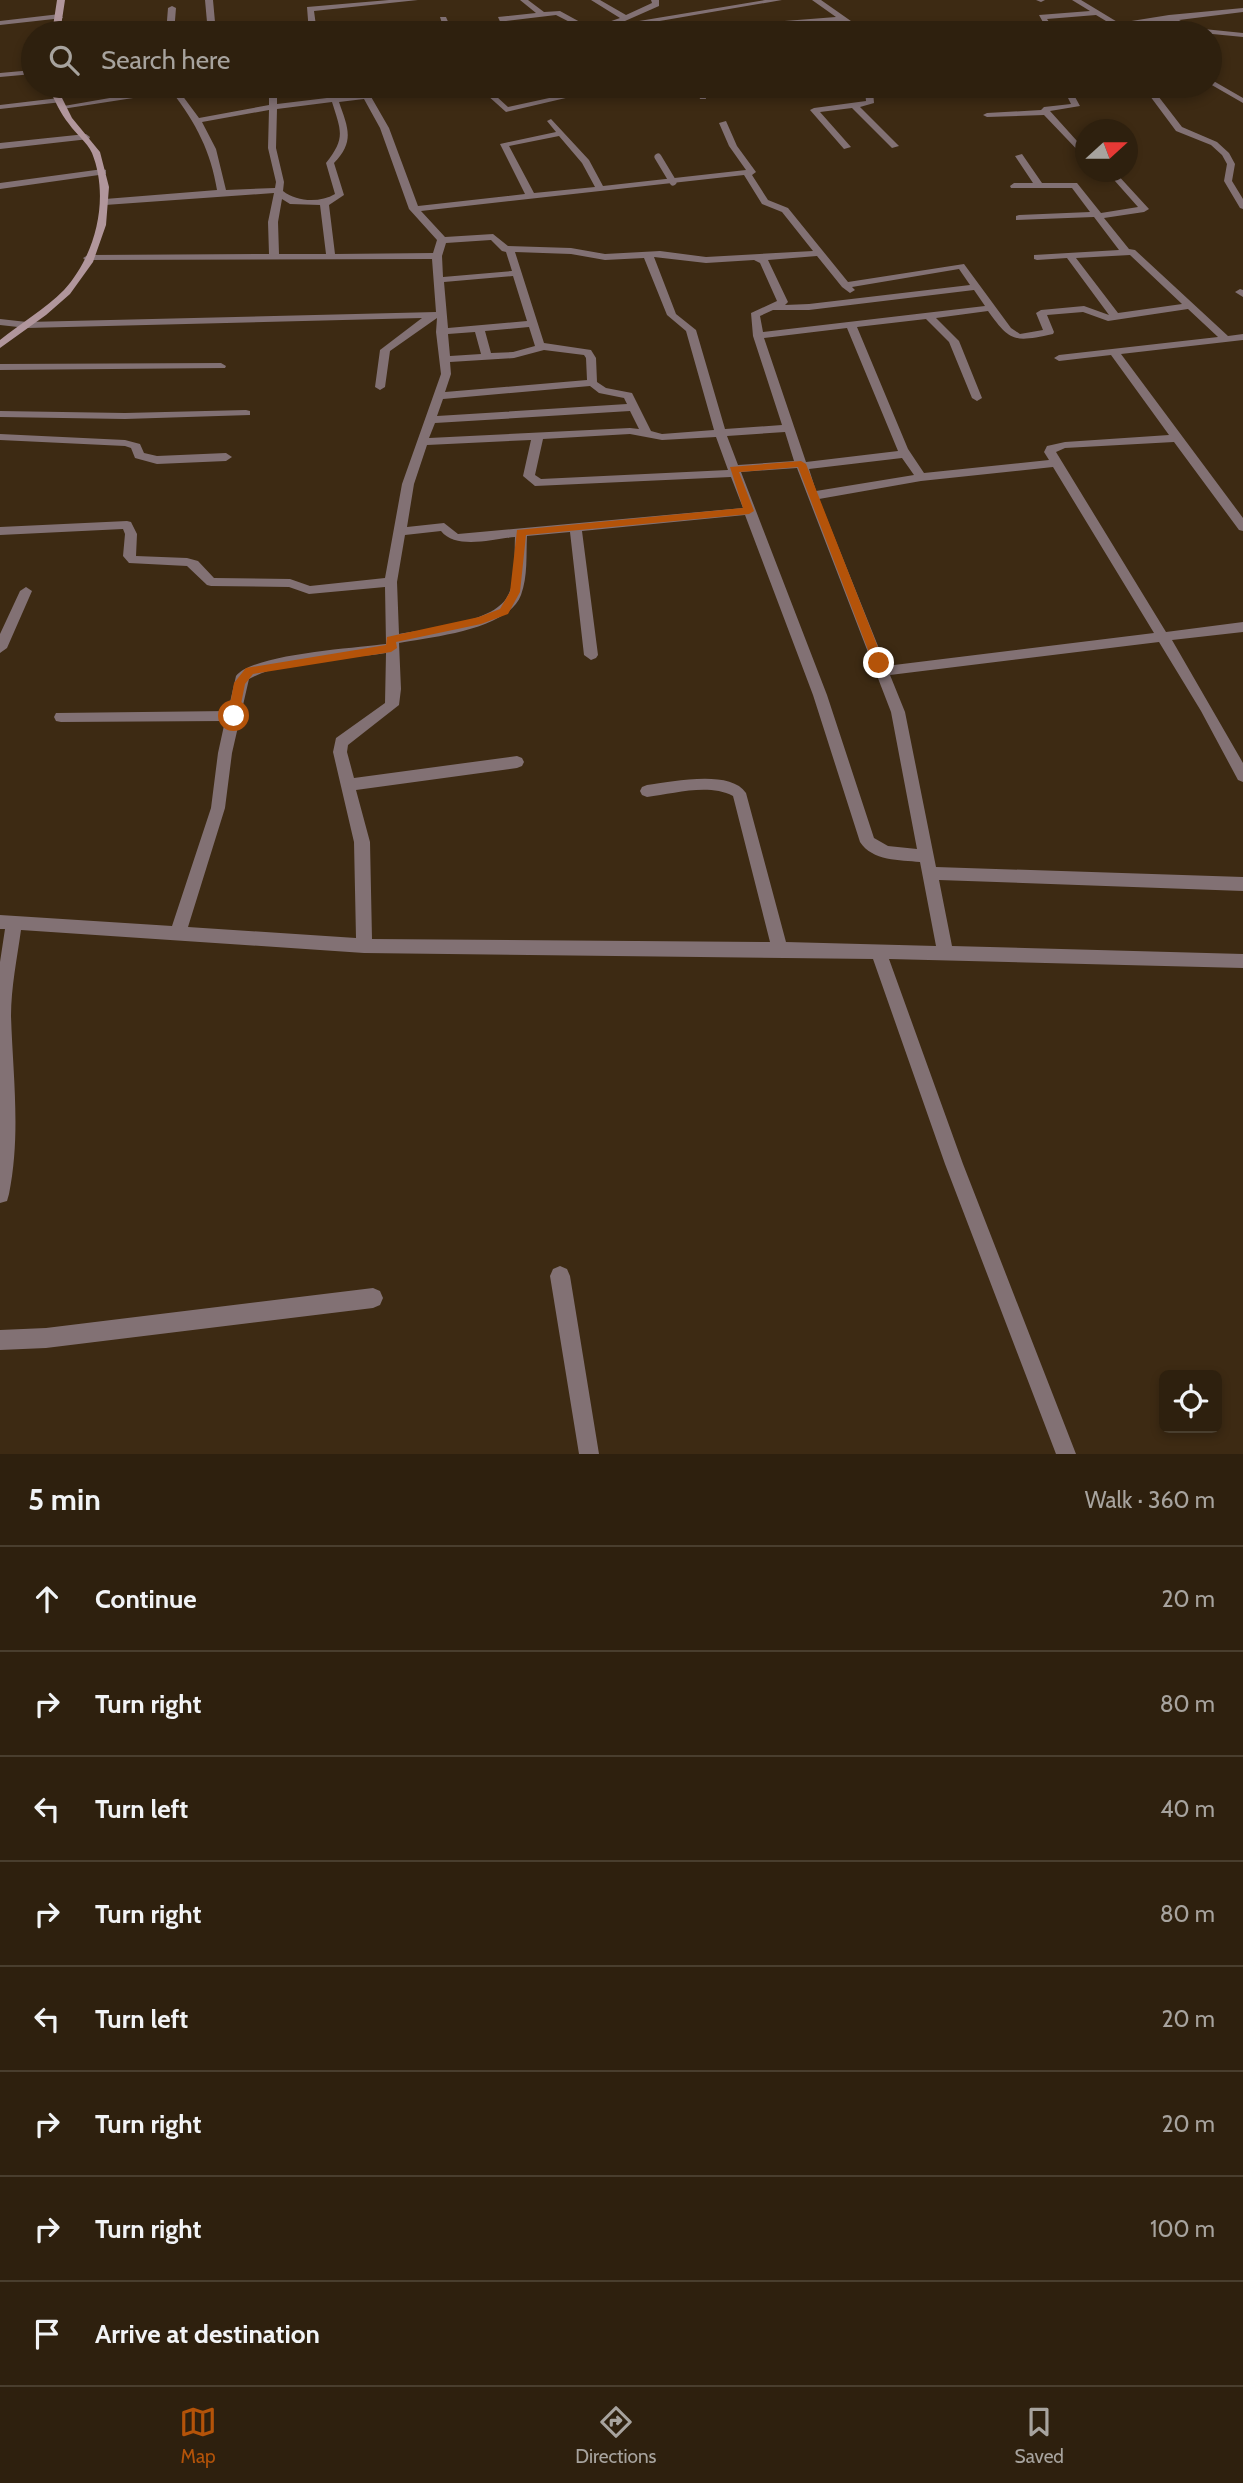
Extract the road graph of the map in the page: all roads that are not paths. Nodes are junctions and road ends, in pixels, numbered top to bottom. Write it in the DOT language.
graph roads {
  1 [pos="61,0"];
  2 [pos="209,0"];
  3 [pos="309,0"];
  4 [pos="414,0"];
  5 [pos="524,0"];
  6 [pos="595,0"];
  7 [pos="655,0"];
  8 [pos="778,0"];
  9 [pos="816,0"];
  10 [pos="1076,0"];
  11 [pos="748,2"];
  12 [pos="172,8"];
  13 [pos="310,9"];
  14 [pos="1243,10"];
  15 [pos="1098,13"];
  16 [pos="542,14"];
  17 [pos="60,16"];
  18 [pos="1169,17"];
  19 [pos="844,19"];
  20 [pos="59,21"];
  21 [pos="171,21"];
  22 [pos="211,21"];
  23 [pos="312,21"];
  24 [pos="502,21"];
  25 [pos="570,21"];
  26 [pos="623,21"];
  27 [pos="815,21"];
  28 [pos="847,21"];
  29 [pos="1045,21"];
  30 [pos="1110,21"];
  31 [pos="1142,21"];
  32 [pos="1176,21"];
  33 [pos="0,23"];
  34 [pos="1222,34"];
  35 [pos="1243,36"];
  36 [pos="21,73"];
  37 [pos="0,75"];
  38 [pos="1222,88"];
  39 [pos="57,98"];
  40 [pos="105,98"];
  41 [pos="181,98"];
  42 [pos="272,98"];
  43 [pos="342,98"];
  44 [pos="366,98"];
  45 [pos="494,98"];
  46 [pos="560,98"];
  47 [pos="870,98"];
  48 [pos="1073,98"];
  49 [pos="1156,98"];
  50 [pos="335,100"];
  51 [pos="1243,101"];
  52 [pos="60,104"];
  53 [pos="854,105"];
  54 [pos="271,106"];
  55 [pos="0,107"];
  56 [pos="1046,112"];
  57 [pos="987,116"];
  58 [pos="199,120"];
  59 [pos="551,121"];
  60 [pos="723,123"];
  61 [pos="562,133"];
  62 [pos="86,137"];
  63 [pos="1075,145"];
  64 [pos="0,146"];
  65 [pos="895,146"];
  66 [pos="847,147"];
  67 [pos="1019,156"];
  68 [pos="658,157"];
  69 [pos="1232,170"];
  70 [pos="103,172"];
  71 [pos="1243,172"];
  72 [pos="747,173"];
  73 [pos="673,182"];
  74 [pos="1120,182"];
  75 [pos="1038,185"];
  76 [pos="0,186"];
  77 [pos="1014,186"];
  78 [pos="601,190"];
  79 [pos="276,191"];
  80 [pos="222,193"];
  81 [pos="531,197"];
  82 [pos="105,202"];
  83 [pos="325,202"];
  84 [pos="1243,206"];
  85 [pos="414,209"];
  86 [pos="1097,215"];
  87 [pos="1018,218"];
  88 [pos="442,240"];
  89 [pos="510,250"];
  90 [pos="1125,251"];
  91 [pos="818,253"];
  92 [pos="648,255"];
  93 [pos="436,256"];
  94 [pos="1070,256"];
  95 [pos="331,257"];
  96 [pos="1037,257"];
  97 [pos="88,258"];
  98 [pos="274,258"];
  99 [pos="762,258"];
  100 [pos="517,273"];
  101 [pos="438,280"];
  102 [pos="845,285"];
  103 [pos="977,287"];
  104 [pos="859,301"];
  105 [pos="1188,306"];
  106 [pos="775,308"];
  107 [pos="991,308"];
  108 [pos="436,315"];
  109 [pos="929,316"];
  110 [pos="1116,317"];
  111 [pos="0,322"];
  112 [pos="532,324"];
  113 [pos="27,325"];
  114 [pos="851,326"];
  115 [pos="479,328"];
  116 [pos="440,332"];
  117 [pos="758,336"];
  118 [pos="1243,337"];
  119 [pos="1226,339"];
  120 [pos="0,345"];
  121 [pos="542,347"];
  122 [pos="1114,352"];
  123 [pos="487,357"];
  124 [pos="1059,358"];
  125 [pos="445,359"];
  126 [pos="221,366"];
  127 [pos="0,367"];
  128 [pos="592,383"];
  129 [pos="380,387"];
  130 [pos="438,396"];
  131 [pos="977,397"];
  132 [pos="635,407"];
  133 [pos="246,413"];
  134 [pos="0,414"];
  135 [pos="430,420"];
  136 [pos="788,428"];
  137 [pos="720,433"];
  138 [pos="538,435"];
  139 [pos="647,435"];
  140 [pos="0,437"];
  141 [pos="1177,438"];
  142 [pos="422,442"];
  143 [pos="905,454"];
  144 [pos="226,457"];
  145 [pos="1056,463"];
  146 [pos="801,465"];
  147 [pos="734,471"];
  148 [pos="921,477"];
  149 [pos="812,496"];
  150 [pos="749,511"];
  151 [pos="575,527"];
  152 [pos="1243,527"];
  153 [pos="0,531"];
  154 [pos="400,531"];
  155 [pos="521,532"];
  156 [pos="391,582"];
  157 [pos="26,591"];
  158 [pos="1243,627"];
  159 [pos="1162,636"];
  160 [pos="391,644"];
  161 [pos="0,648"];
  162 [pos="591,655"];
  163 [pos="882,671"];
  164 [pos="234,716"];
  165 [pos="61,717"];
  166 [pos="517,762"];
  167 [pos="1243,776"];
  168 [pos="347,785"];
  169 [pos="647,791"];
  170 [pos="926,856"];
  171 [pos="929,873"];
  172 [pos="1243,884"];
  173 [pos="7,923"];
  174 [pos="178,934"];
  175 [pos="364,946"];
  176 [pos="780,949"];
  177 [pos="945,952"];
  178 [pos="878,953"];
  179 [pos="1243,961"];
  180 [pos="0,1194"];
  181 [pos="560,1276"];
  182 [pos="373,1298"];
  183 [pos="0,1340"];
  184 [pos="589,1454"];
  185 [pos="1066,1454"];
  1 -- 17 [label="street"];
  2 -- 22 [label="street"];
  3 -- 13 [label="street"];
  4 -- 13 [label="street"];
  5 -- 16 [label="street"];
  6 -- 26 [label="street"];
  7 -- 26 [label="street"];
  8 -- 11 [label="street"];
  9 -- 19 [label="street"];
  10 -- 15 [label="street"];
  11 -- 26 [label="street"];
  12 -- 21 [label="street"];
  13 -- 23 [label="street"];
  14 -- 18 [label="street"];
  15 -- 29 [label="street"];
  15 -- 30 [label="street"];
  16 -- 24 [label="street"];
  16 -- 25 [label="street"];
  17 -- 20 [label="street"];
  17 -- 33 [label="street"];
  18 -- 31 [label="street"];
  18 -- 32 [label="street"];
  19 -- 27 [label="street"];
  19 -- 28 [label="street"];
  34 -- 35 [label="street"];
  36 -- 37 [label="street"];
  38 -- 51 [label="street"];
  39 -- 52 [label="street"];
  40 -- 52 [label="street"];
  41 -- 58 [label="street"];
  42 -- 54 [label="street"];
  43 -- 50 [label="street"];
  44 -- 85 [label="street"];
  45 -- 46 [label="street"];
  47 -- 53 [label="street"];
  48 -- 56 [label="street"];
  49 -- 69 [label="street"];
  50 -- 54 [label="street"];
  50 -- 83 [label="street"];
  52 -- 55 [label="street"];
  52 -- 62 [label="street"];
  53 -- 65 [label="street"];
  53 -- 66 [label="street"];
  54 -- 58 [label="street"];
  54 -- 79 [label="street"];
  56 -- 57 [label="street"];
  56 -- 63 [label="street"];
  58 -- 80 [label="street"];
  59 -- 61 [label="street"];
  60 -- 72 [label="street"];
  61 -- 78 [label="street"];
  61 -- 81 [label="street"];
  62 -- 64 [label="street"];
  62 -- 70 [label="street"];
  67 -- 75 [label="street"];
  68 -- 73 [label="lane"];
  69 -- 71 [label="street"];
  69 -- 84 [label="street"];
  70 -- 76 [label="street"];
  70 -- 82 [label="street"];
  72 -- 73 [label="street"];
  72 -- 91 [label="street"];
  73 -- 78 [label="street"];
  74 -- 86 [label="street"];
  75 -- 77 [label="street"];
  75 -- 86 [label="street"];
  78 -- 81 [label="street"];
  79 -- 80 [label="street"];
  79 -- 83 [label="street"];
  79 -- 98 [label="street"];
  80 -- 82 [label="street"];
  81 -- 85 [label="street"];
  82 -- 97 [label="street"];
  83 -- 95 [label="street"];
  85 -- 88 [label="street"];
  86 -- 87 [label="street"];
  86 -- 90 [label="street"];
  88 -- 89 [label="street"];
  88 -- 93 [label="street"];
  89 -- 92 [label="street"];
  89 -- 100 [label="street"];
  90 -- 94 [label="street"];
  90 -- 105 [label="street"];
  91 -- 99 [label="street"];
  91 -- 102 [label="street"];
  92 -- 99 [label="street"];
  92 -- 137 [label="street"];
  93 -- 95 [label="street"];
  93 -- 101 [label="street"];
  94 -- 96 [label="street"];
  94 -- 110 [label="street"];
  95 -- 98 [label="street"];
  97 -- 98 [label="street"];
  97 -- 113 [label="street"];
  99 -- 106 [label="street"];
  100 -- 101 [label="street"];
  100 -- 112 [label="street"];
  101 -- 108 [label="street"];
  102 -- 103 [label="street"];
  102 -- 104 [label="street"];
  103 -- 104 [label="street"];
  103 -- 107 [label="street"];
  104 -- 106 [label="street"];
  105 -- 110 [label="street"];
  105 -- 119 [label="street"];
  106 -- 117 [label="street"];
  107 -- 109 [label="street"];
  107 -- 110 [label="street"];
  108 -- 113 [label="street"];
  108 -- 116 [label="street"];
  108 -- 129 [label="street"];
  109 -- 114 [label="street"];
  109 -- 131 [label="street"];
  111 -- 113 [label="street"];
  112 -- 115 [label="street"];
  112 -- 121 [label="street"];
  113 -- 120 [label="street"];
  114 -- 117 [label="street"];
  114 -- 143 [label="street"];
  115 -- 116 [label="street"];
  115 -- 123 [label="street"];
  116 -- 125 [label="street"];
  117 -- 136 [label="street"];
  118 -- 119 [label="street"];
  119 -- 122 [label="street"];
  121 -- 123 [label="street"];
  121 -- 128 [label="street"];
  122 -- 124 [label="street"];
  122 -- 141 [label="street"];
  123 -- 125 [label="street"];
  125 -- 130 [label="street"];
  126 -- 127 [label="street"];
  128 -- 130 [label="street"];
  128 -- 132 [label="street"];
  130 -- 135 [label="street"];
  132 -- 135 [label="street"];
  132 -- 139 [label="street"];
  133 -- 134 [label="street"];
  135 -- 142 [label="street"];
  136 -- 137 [label="street"];
  136 -- 146 [label="street"];
  137 -- 139 [label="street"];
  137 -- 147 [label="street"];
  138 -- 139 [label="street"];
  138 -- 142 [label="street"];
  138 -- 147 [label="street"];
  140 -- 144 [label="street"];
  141 -- 145 [label="street"];
  141 -- 152 [label="street"];
  142 -- 154 [label="street"];
  143 -- 146 [label="street"];
  143 -- 148 [label="street"];
  145 -- 148 [label="street"];
  145 -- 159 [label="street"];
  146 -- 147 [label="street"];
  146 -- 149 [label="street"];
  147 -- 150 [label="street"];
  148 -- 149 [label="street"];
  149 -- 163 [label="street"];
  150 -- 151 [label="street"];
  150 -- 170 [label="street"];
  151 -- 155 [label="street"];
  151 -- 162 [label="street"];
  153 -- 156 [label="street"];
  154 -- 155 [label="street"];
  154 -- 156 [label="street"];
  155 -- 160 [label="street"];
  156 -- 160 [label="street"];
  157 -- 161 [label="street"];
  158 -- 159 [label="street"];
  159 -- 163 [label="street"];
  159 -- 167 [label="street"];
  160 -- 164 [label="street"];
  160 -- 168 [label="street"];
  163 -- 170 [label="street"];
  164 -- 165 [label="street"];
  164 -- 174 [label="street"];
  166 -- 168 [label="street"];
  168 -- 175 [label="street"];
  169 -- 176 [label="street"];
  170 -- 171 [label="street"];
  171 -- 172 [label="street"];
  171 -- 177 [label="street"];
  173 -- 174 [label="street"];
  173 -- 180 [label="street"];
  174 -- 175 [label="street"];
  175 -- 176 [label="street"];
  176 -- 178 [label="street"];
  177 -- 178 [label="street"];
  177 -- 179 [label="street"];
  178 -- 185 [label="street"];
  181 -- 184 [label="street"];
  182 -- 183 [label="street"];
}
